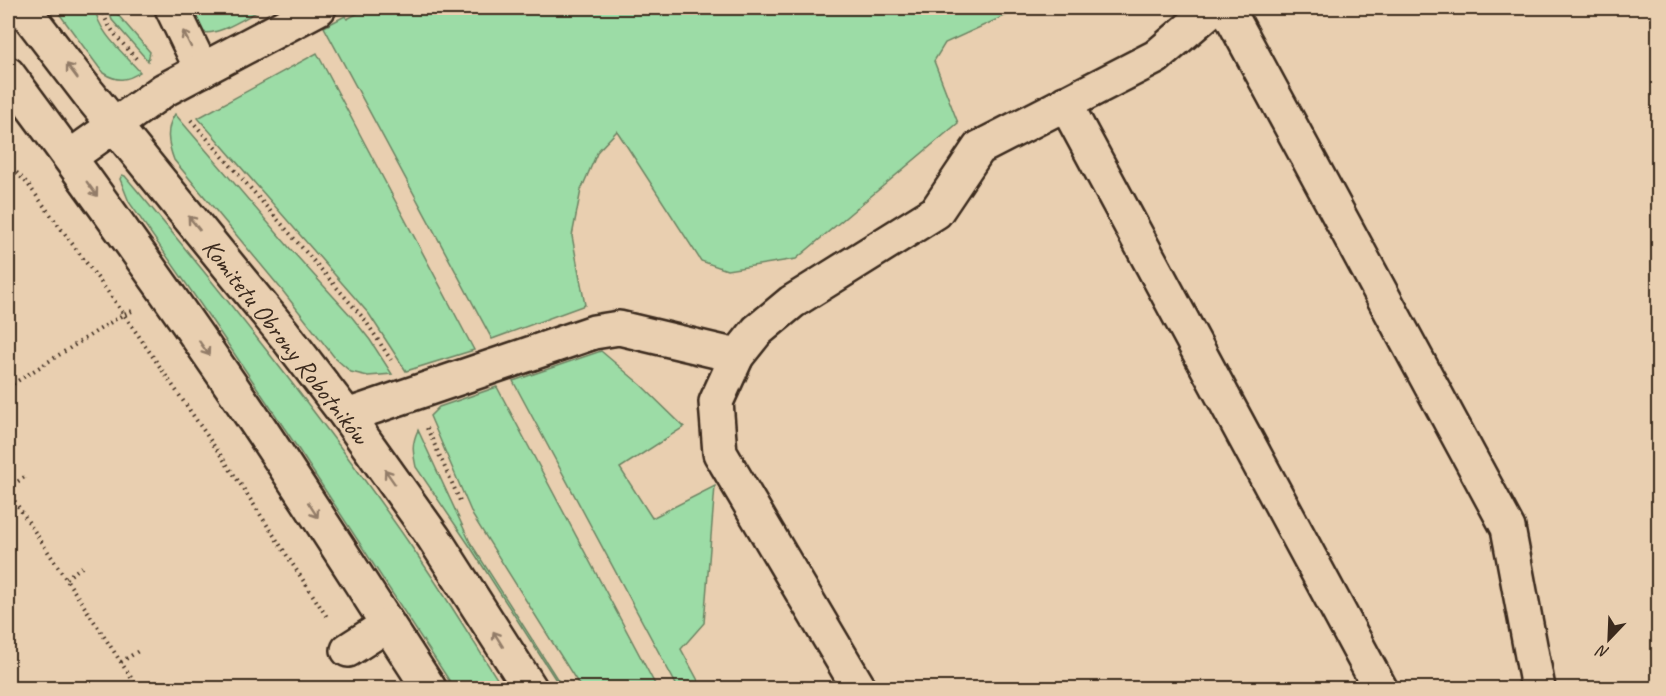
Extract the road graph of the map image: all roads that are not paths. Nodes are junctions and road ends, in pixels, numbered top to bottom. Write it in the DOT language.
graph roads {
  1 [pos="23,8"];
  2 [pos="172,8"];
  3 [pos="1213,8"];
  4 [pos="1227,8"];
  5 [pos="305,11"];
  6 [pos="202,70"];
  7 [pos="8,74"];
  8 [pos="1065,103"];
  9 [pos="115,125"];
  10 [pos="70,157"];
  11 [pos="737,356"];
  12 [pos="347,416"];
  13 [pos="387,625"];
  14 [pos="348,650"];
  15 [pos="429,688"];
  16 [pos="530,688"];
  17 [pos="859,688"];
  18 [pos="1380,688"];
  19 [pos="1538,688"];
  9 -- 1 [label="street, Komitetu Obrony Robotników, one-way"];
  6 -- 2 [label="street, one-way"];
  3 -- 8 [label="street"];
  4 -- 19 [label="street"];
  5 -- 6 [label="street"];
  6 -- 9 [label="street"];
  7 -- 10 [label="street"];
  8 -- 11 [label="street"];
  8 -- 18 [label="street"];
  9 -- 10 [label="street"];
  12 -- 9 [label="street, Komitetu Obrony Robotników, one-way"];
  10 -- 13 [label="street, one-way"];
  11 -- 12 [label="street"];
  11 -- 17 [label="street"];
  16 -- 12 [label="street, Komitetu Obrony Robotników, one-way"];
  13 -- 14 [label="street"];
  13 -- 15 [label="street"];
}
